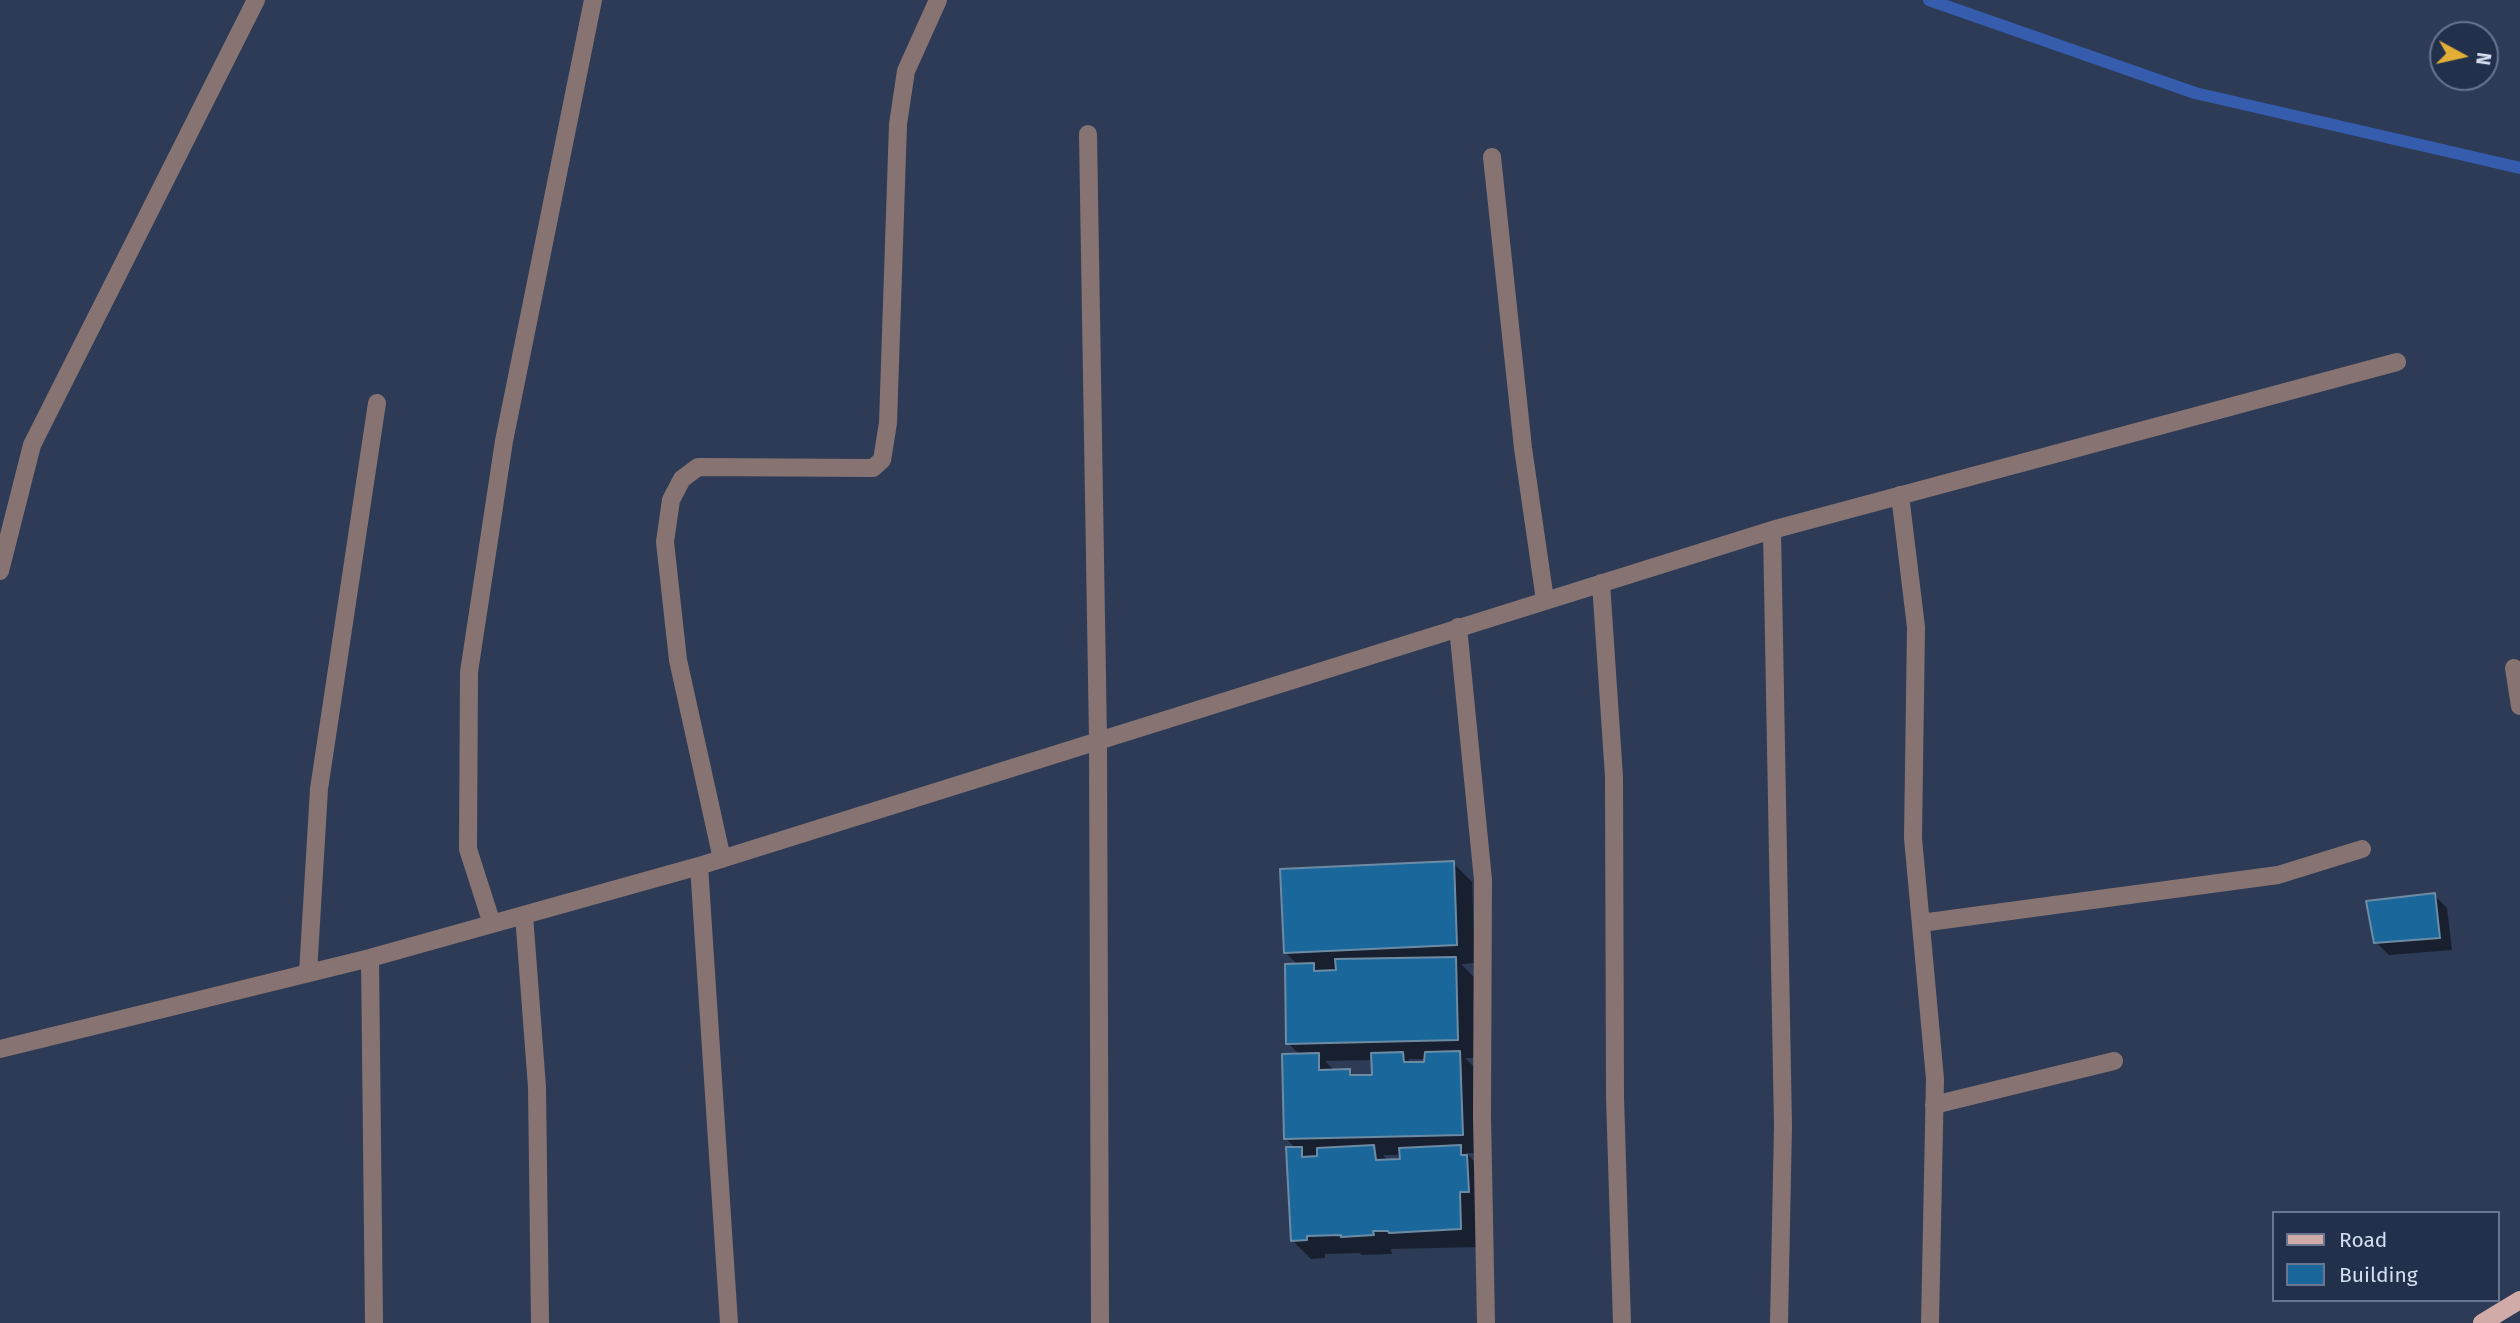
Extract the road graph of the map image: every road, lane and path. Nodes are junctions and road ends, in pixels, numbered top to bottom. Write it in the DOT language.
graph roads {
  1 [pos="256,0"];
  2 [pos="593,0"];
  3 [pos="938,0"];
  4 [pos="1088,134"];
  5 [pos="1492,157"];
  6 [pos="2397,362"];
  7 [pos="377,403"];
  8 [pos="1900,495"];
  9 [pos="1772,530"];
  10 [pos="0,570"];
  11 [pos="1601,583"];
  12 [pos="1545,600"];
  13 [pos="1458,627"];
  14 [pos="2514,668"];
  15 [pos="2520,706"];
  16 [pos="1098,739"];
  17 [pos="2362,849"];
  18 [pos="722,859"];
  19 [pos="699,866"];
  20 [pos="524,915"];
  21 [pos="492,923"];
  22 [pos="1921,923"];
  23 [pos="370,958"];
  24 [pos="307,973"];
  25 [pos="0,1049"];
  26 [pos="2114,1061"];
  27 [pos="1934,1105"];
  28 [pos="2520,1300"];
  29 [pos="374,1323"];
  30 [pos="540,1323"];
  31 [pos="729,1323"];
  32 [pos="1100,1323"];
  33 [pos="1486,1323"];
  34 [pos="1622,1323"];
  35 [pos="1779,1323"];
  36 [pos="1930,1323"];
  37 [pos="2482,1323"];
  1 -- 10 [label="street"];
  2 -- 21 [label="street"];
  3 -- 18 [label="street"];
  4 -- 16 [label="street"];
  5 -- 12 [label="street"];
  6 -- 8 [label="street"];
  7 -- 24 [label="street"];
  8 -- 9 [label="street"];
  8 -- 22 [label="street"];
  9 -- 11 [label="street"];
  9 -- 35 [label="street"];
  11 -- 12 [label="street"];
  11 -- 34 [label="street"];
  12 -- 13 [label="street"];
  13 -- 16 [label="street"];
  13 -- 33 [label="street"];
  14 -- 15 [label="street"];
  16 -- 18 [label="street"];
  16 -- 32 [label="street"];
  17 -- 22 [label="street"];
  18 -- 19 [label="street"];
  19 -- 20 [label="street"];
  19 -- 31 [label="street"];
  20 -- 21 [label="street"];
  20 -- 30 [label="street"];
  21 -- 23 [label="street"];
  22 -- 27 [label="street"];
  23 -- 24 [label="street"];
  23 -- 29 [label="street"];
  24 -- 25 [label="street"];
  26 -- 27 [label="street"];
  27 -- 36 [label="street"];
  28 -- 37 [label="main road"];
}
